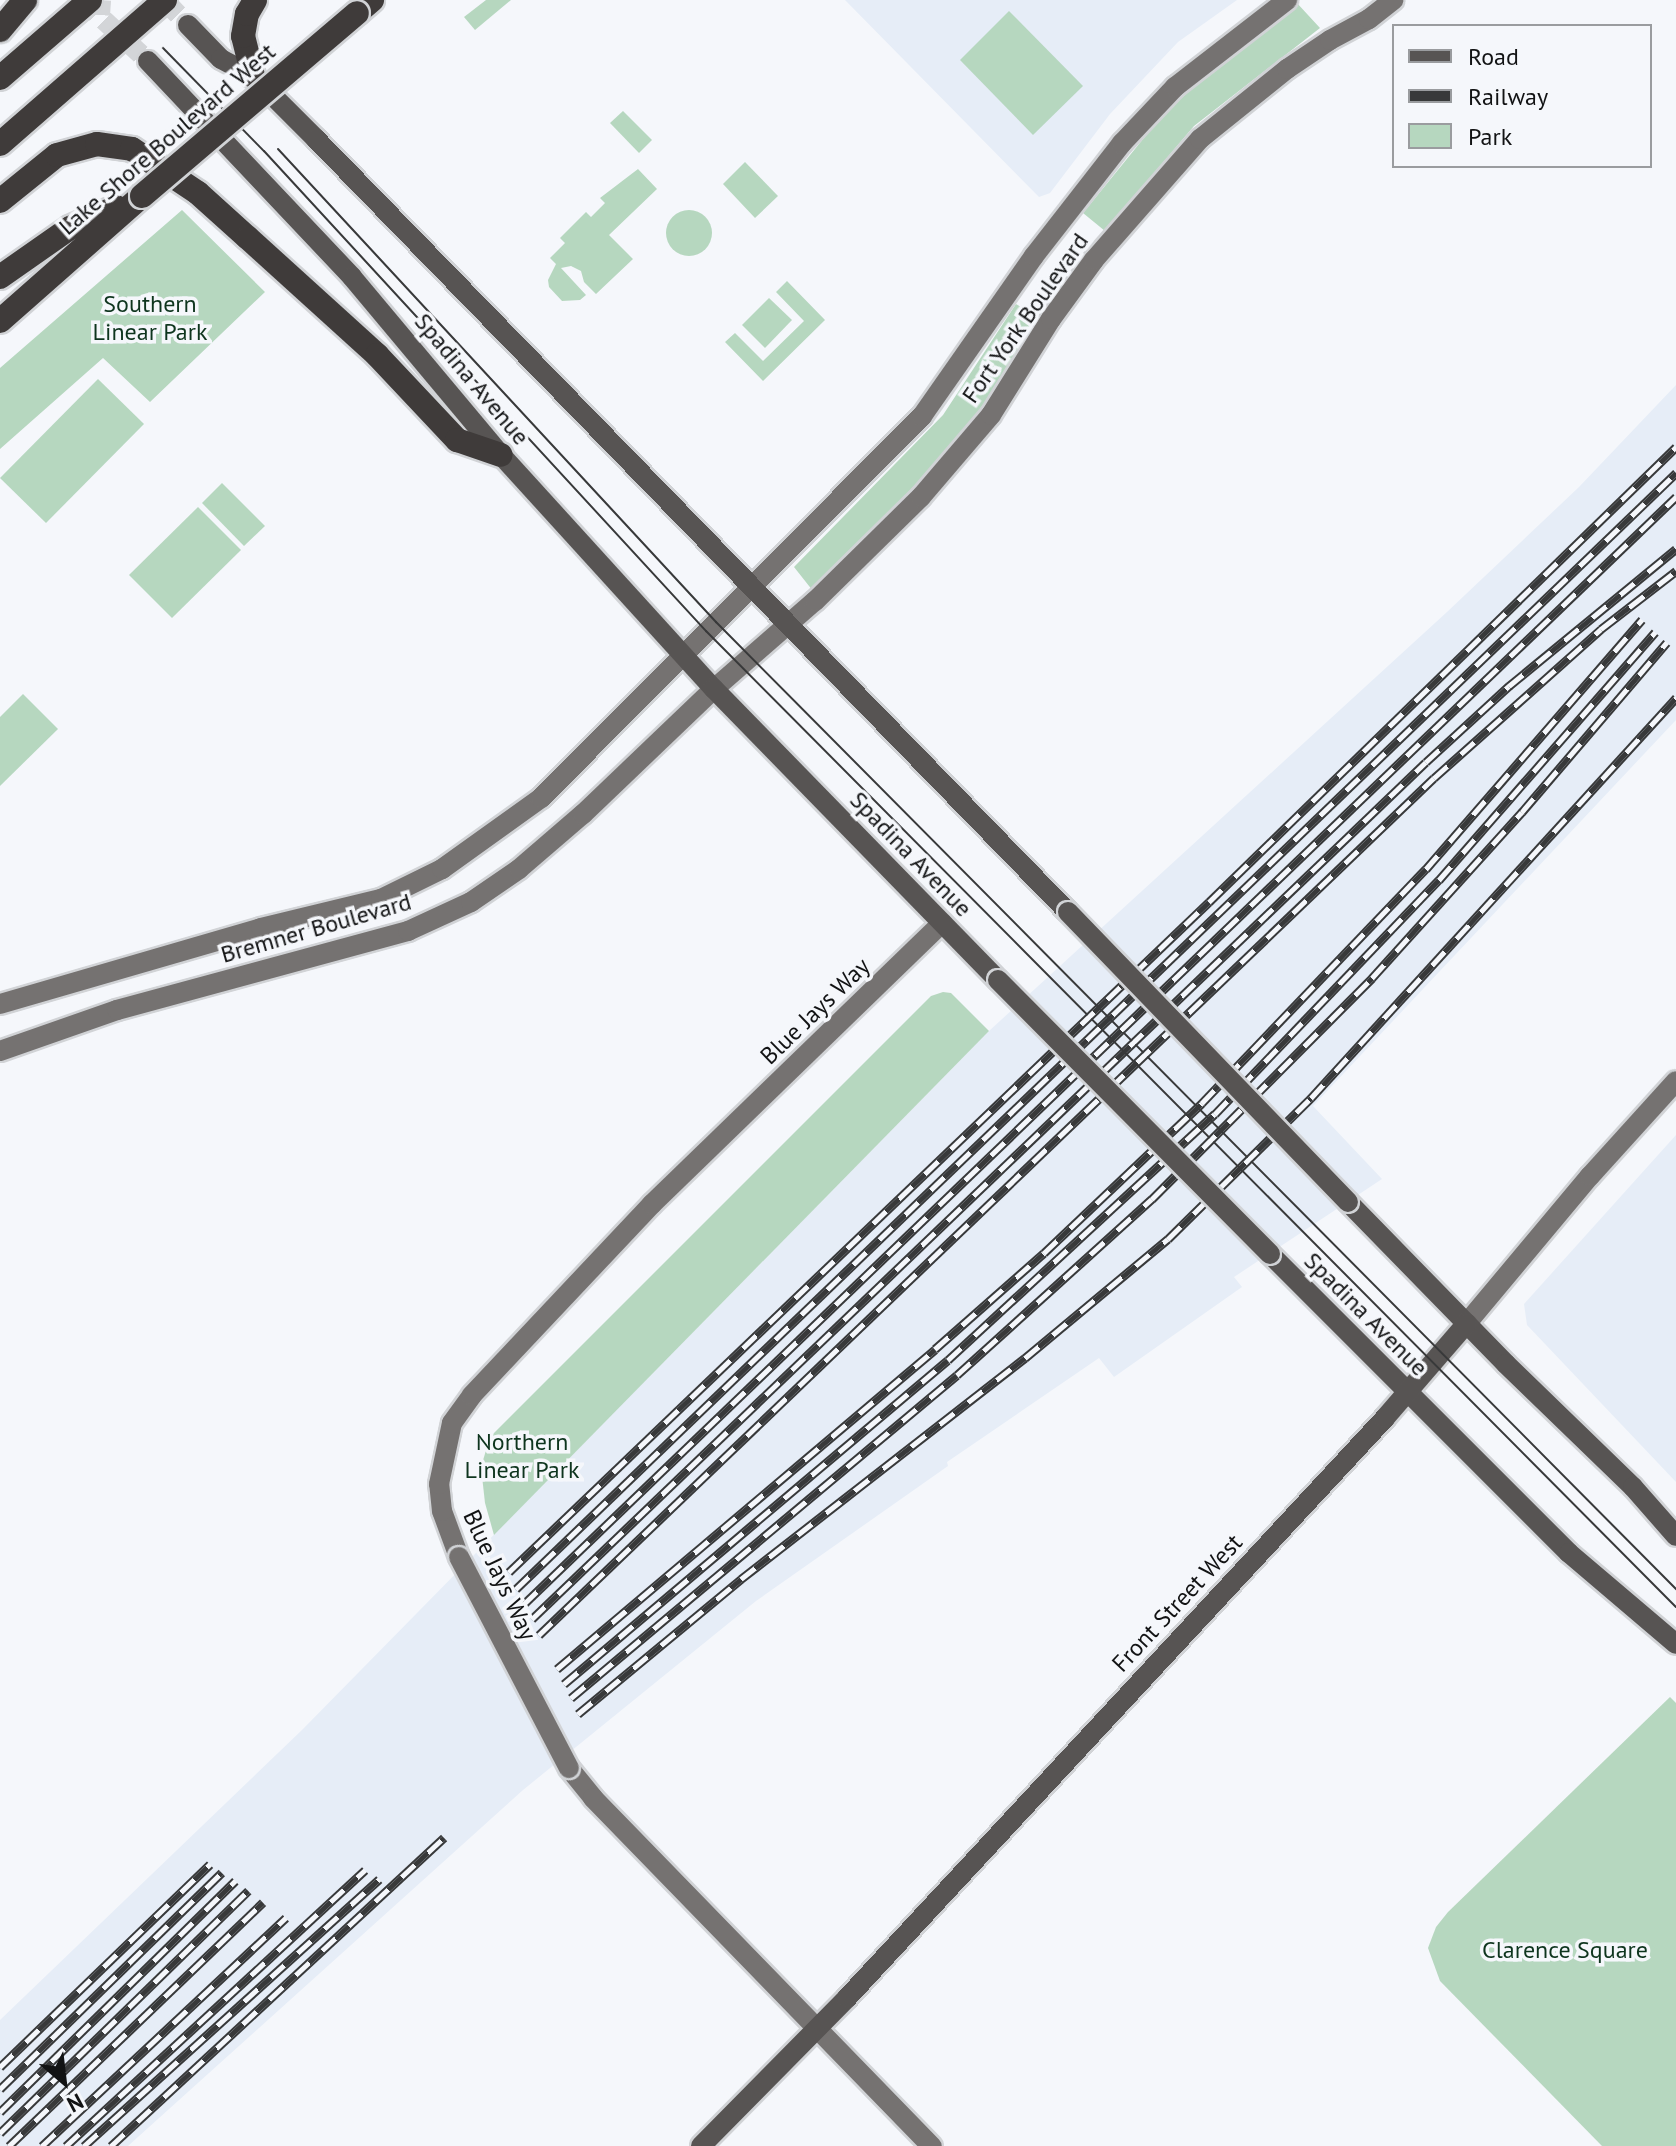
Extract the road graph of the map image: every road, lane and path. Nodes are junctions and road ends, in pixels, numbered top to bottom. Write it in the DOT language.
graph roads {
  1 [pos="25,0"];
  2 [pos="90,0"];
  3 [pos="165,0"];
  4 [pos="255,0"];
  5 [pos="1287,0"];
  6 [pos="1393,0"];
  7 [pos="365,6"];
  8 [pos="188,25"];
  9 [pos="0,30"];
  10 [pos="148,61"];
  11 [pos="253,76"];
  12 [pos="0,78"];
  13 [pos="0,144"];
  14 [pos="142,196"];
  15 [pos="0,201"];
  16 [pos="0,277"];
  17 [pos="0,321"];
  18 [pos="501,455"];
  19 [pos="752,586"];
  20 [pos="789,623"];
  21 [pos="684,654"];
  22 [pos="714,689"];
  23 [pos="942,923"];
  24 [pos="0,1004"];
  25 [pos="0,1051"];
  26 [pos="1676,1081"];
  27 [pos="1467,1323"];
  28 [pos="1408,1391"];
  29 [pos="1676,1536"];
  30 [pos="1676,1644"];
  31 [pos="817,2030"];
  32 [pos="701,2146"];
  33 [pos="932,2146"];
  1 -- 9 [label="highway"];
  2 -- 12 [label="highway, bridge"];
  3 -- 13 [label="highway, bridge"];
  4 -- 11 [label="highway"];
  5 -- 19 [label="street, Fort York Boulevard"];
  6 -- 20 [label="street, Fort York Boulevard"];
  7 -- 14 [label="highway, Lake Shore Boulevard West, bridge"];
  8 -- 11 [label="main road, Spadina Avenue"];
  10 -- 18 [label="main road, Spadina Avenue"];
  11 -- 19 [label="main road, Spadina Avenue"];
  14 -- 16 [label="highway"];
  14 -- 17 [label="highway, Lake Shore Boulevard West"];
  15 -- 18 [label="highway"];
  18 -- 21 [label="main road, Spadina Avenue"];
  19 -- 20 [label="main road, Spadina Avenue"];
  19 -- 21 [label="street, Fort York Boulevard"];
  20 -- 22 [label="street, Fort York Boulevard"];
  20 -- 27 [label="main road, Spadina Avenue, bridge"];
  21 -- 22 [label="main road, Spadina Avenue"];
  21 -- 24 [label="street, Bremner Boulevard"];
  22 -- 23 [label="main road, Spadina Avenue"];
  22 -- 25 [label="street, Bremner Boulevard"];
  23 -- 28 [label="main road, Spadina Avenue, bridge"];
  23 -- 31 [label="street, Blue Jays Way, bridge"];
  26 -- 27 [label="street, Front Street West"];
  27 -- 28 [label="main road, Front Street West"];
  27 -- 29 [label="main road, Spadina Avenue"];
  28 -- 30 [label="main road, Spadina Avenue"];
  28 -- 31 [label="main road, Front Street West"];
  31 -- 32 [label="main road, Front Street West"];
  31 -- 33 [label="street, Blue Jays Way"];
}
